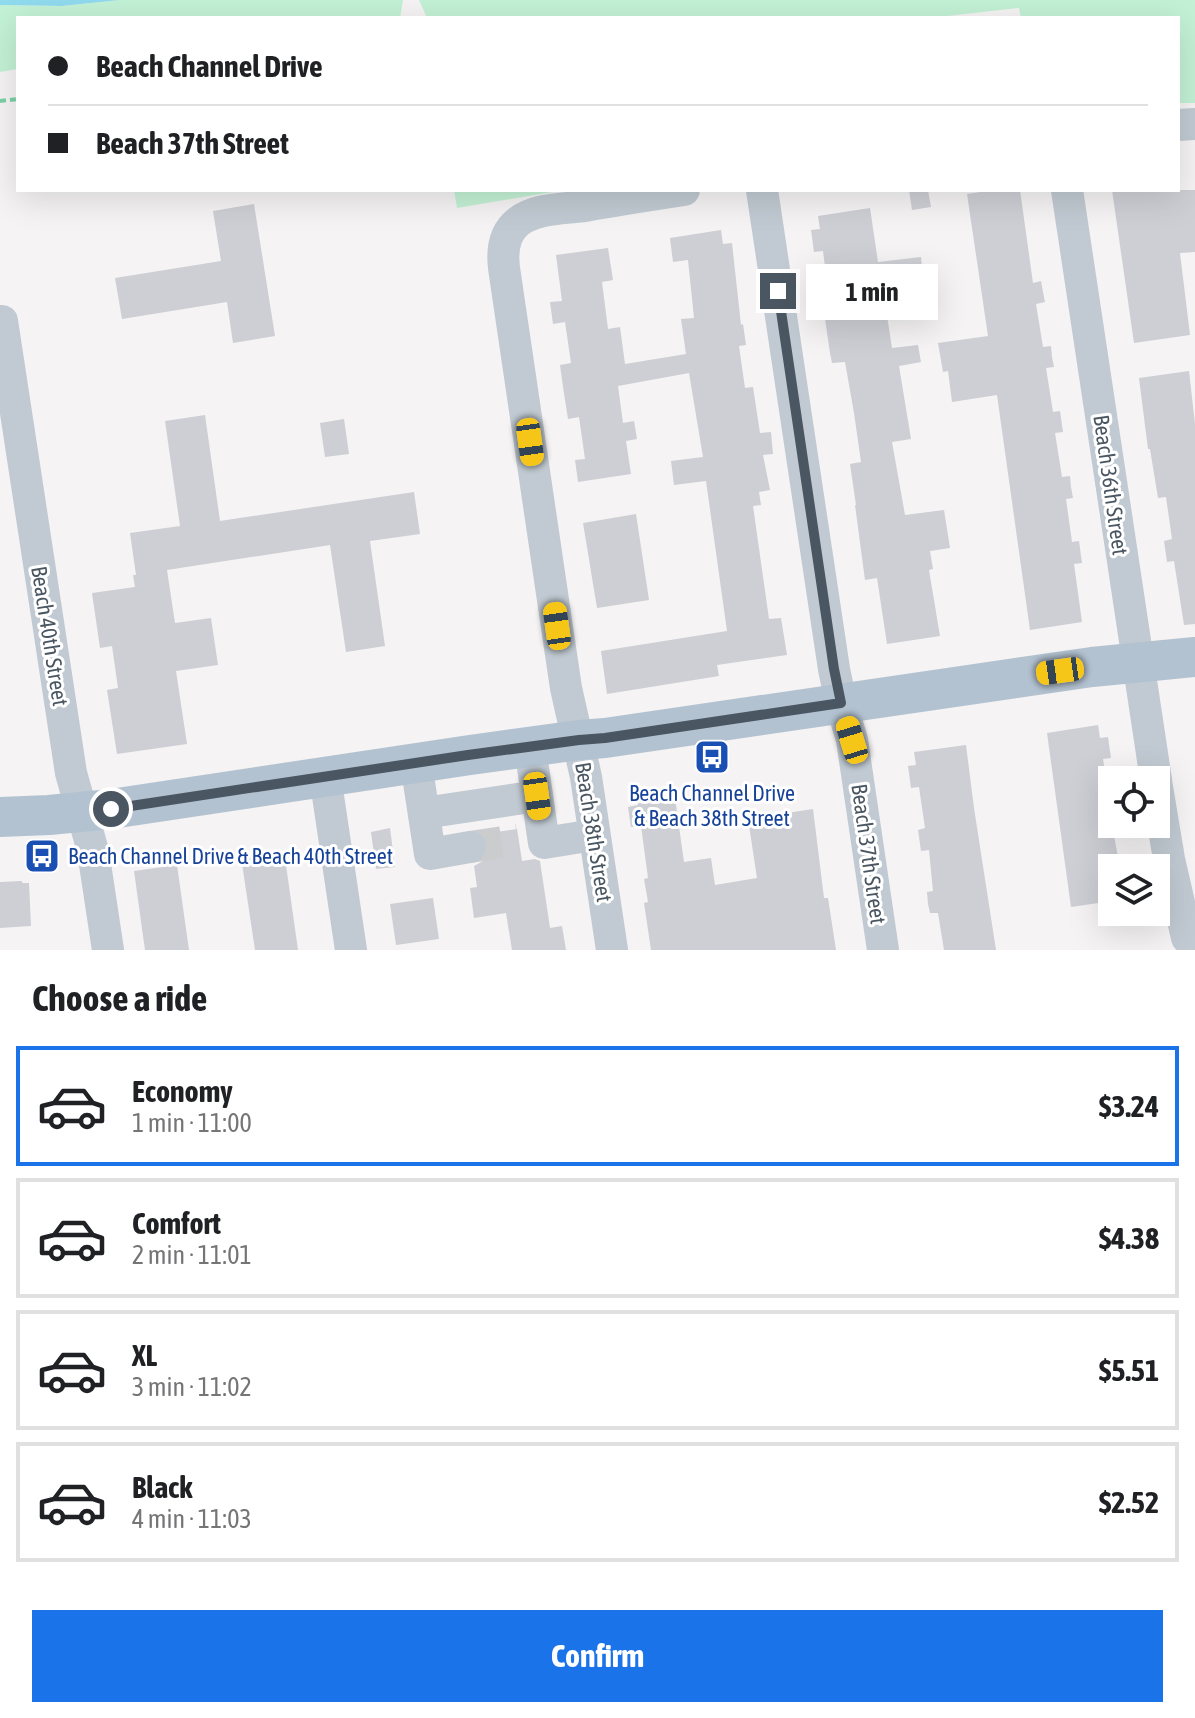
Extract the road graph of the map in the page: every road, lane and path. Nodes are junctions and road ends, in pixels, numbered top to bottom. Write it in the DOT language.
graph roads {
  1 [pos="671,192"];
  2 [pos="762,192"];
  3 [pos="1067,192"];
  4 [pos="2,321"];
  5 [pos="1195,657"];
  6 [pos="1137,661"];
  7 [pos="841,703"];
  8 [pos="579,740"];
  9 [pos="530,747"];
  10 [pos="470,755"];
  11 [pos="416,763"];
  12 [pos="1154,766"];
  13 [pos="325,776"];
  14 [pos="537,796"];
  15 [pos="478,805"];
  16 [pos="82,812"];
  17 [pos="424,813"];
  18 [pos="0,817"];
  19 [pos="594,835"];
  20 [pos="1166,838"];
  21 [pos="470,847"];
  22 [pos="1187,938"];
  23 [pos="108,950"];
  24 [pos="351,950"];
  25 [pos="612,950"];
  26 [pos="883,950"];
  1 -- 8 [label="street, Beach 38th Street"];
  2 -- 7 [label="street, Beach 37th Street"];
  3 -- 6 [label="street, Beach 36th Street"];
  4 -- 16 [label="street, Beach 40th Street"];
  5 -- 6 [label="main road"];
  6 -- 7 [label="main road"];
  6 -- 12 [label="street, Beach 36th Street"];
  7 -- 8 [label="main road"];
  7 -- 26 [label="street, Beach 37th Street"];
  8 -- 9 [label="main road"];
  8 -- 19 [label="street, Beach 38th Street"];
  9 -- 10 [label="main road"];
  9 -- 14 [label="street"];
  10 -- 11 [label="main road"];
  10 -- 15 [label="street"];
  11 -- 13 [label="main road"];
  11 -- 17 [label="street"];
  13 -- 16 [label="main road"];
  13 -- 24 [label="street"];
  14 -- 15 [label="street"];
  14 -- 19 [label="street"];
  15 -- 17 [label="street"];
  16 -- 18 [label="main road"];
  16 -- 23 [label="street, Beach 40th Street"];
  17 -- 21 [label="street"];
  19 -- 25 [label="street, Beach 38th Street"];
  20 -- 22 [label="street, Beach 36th Street"];
}
